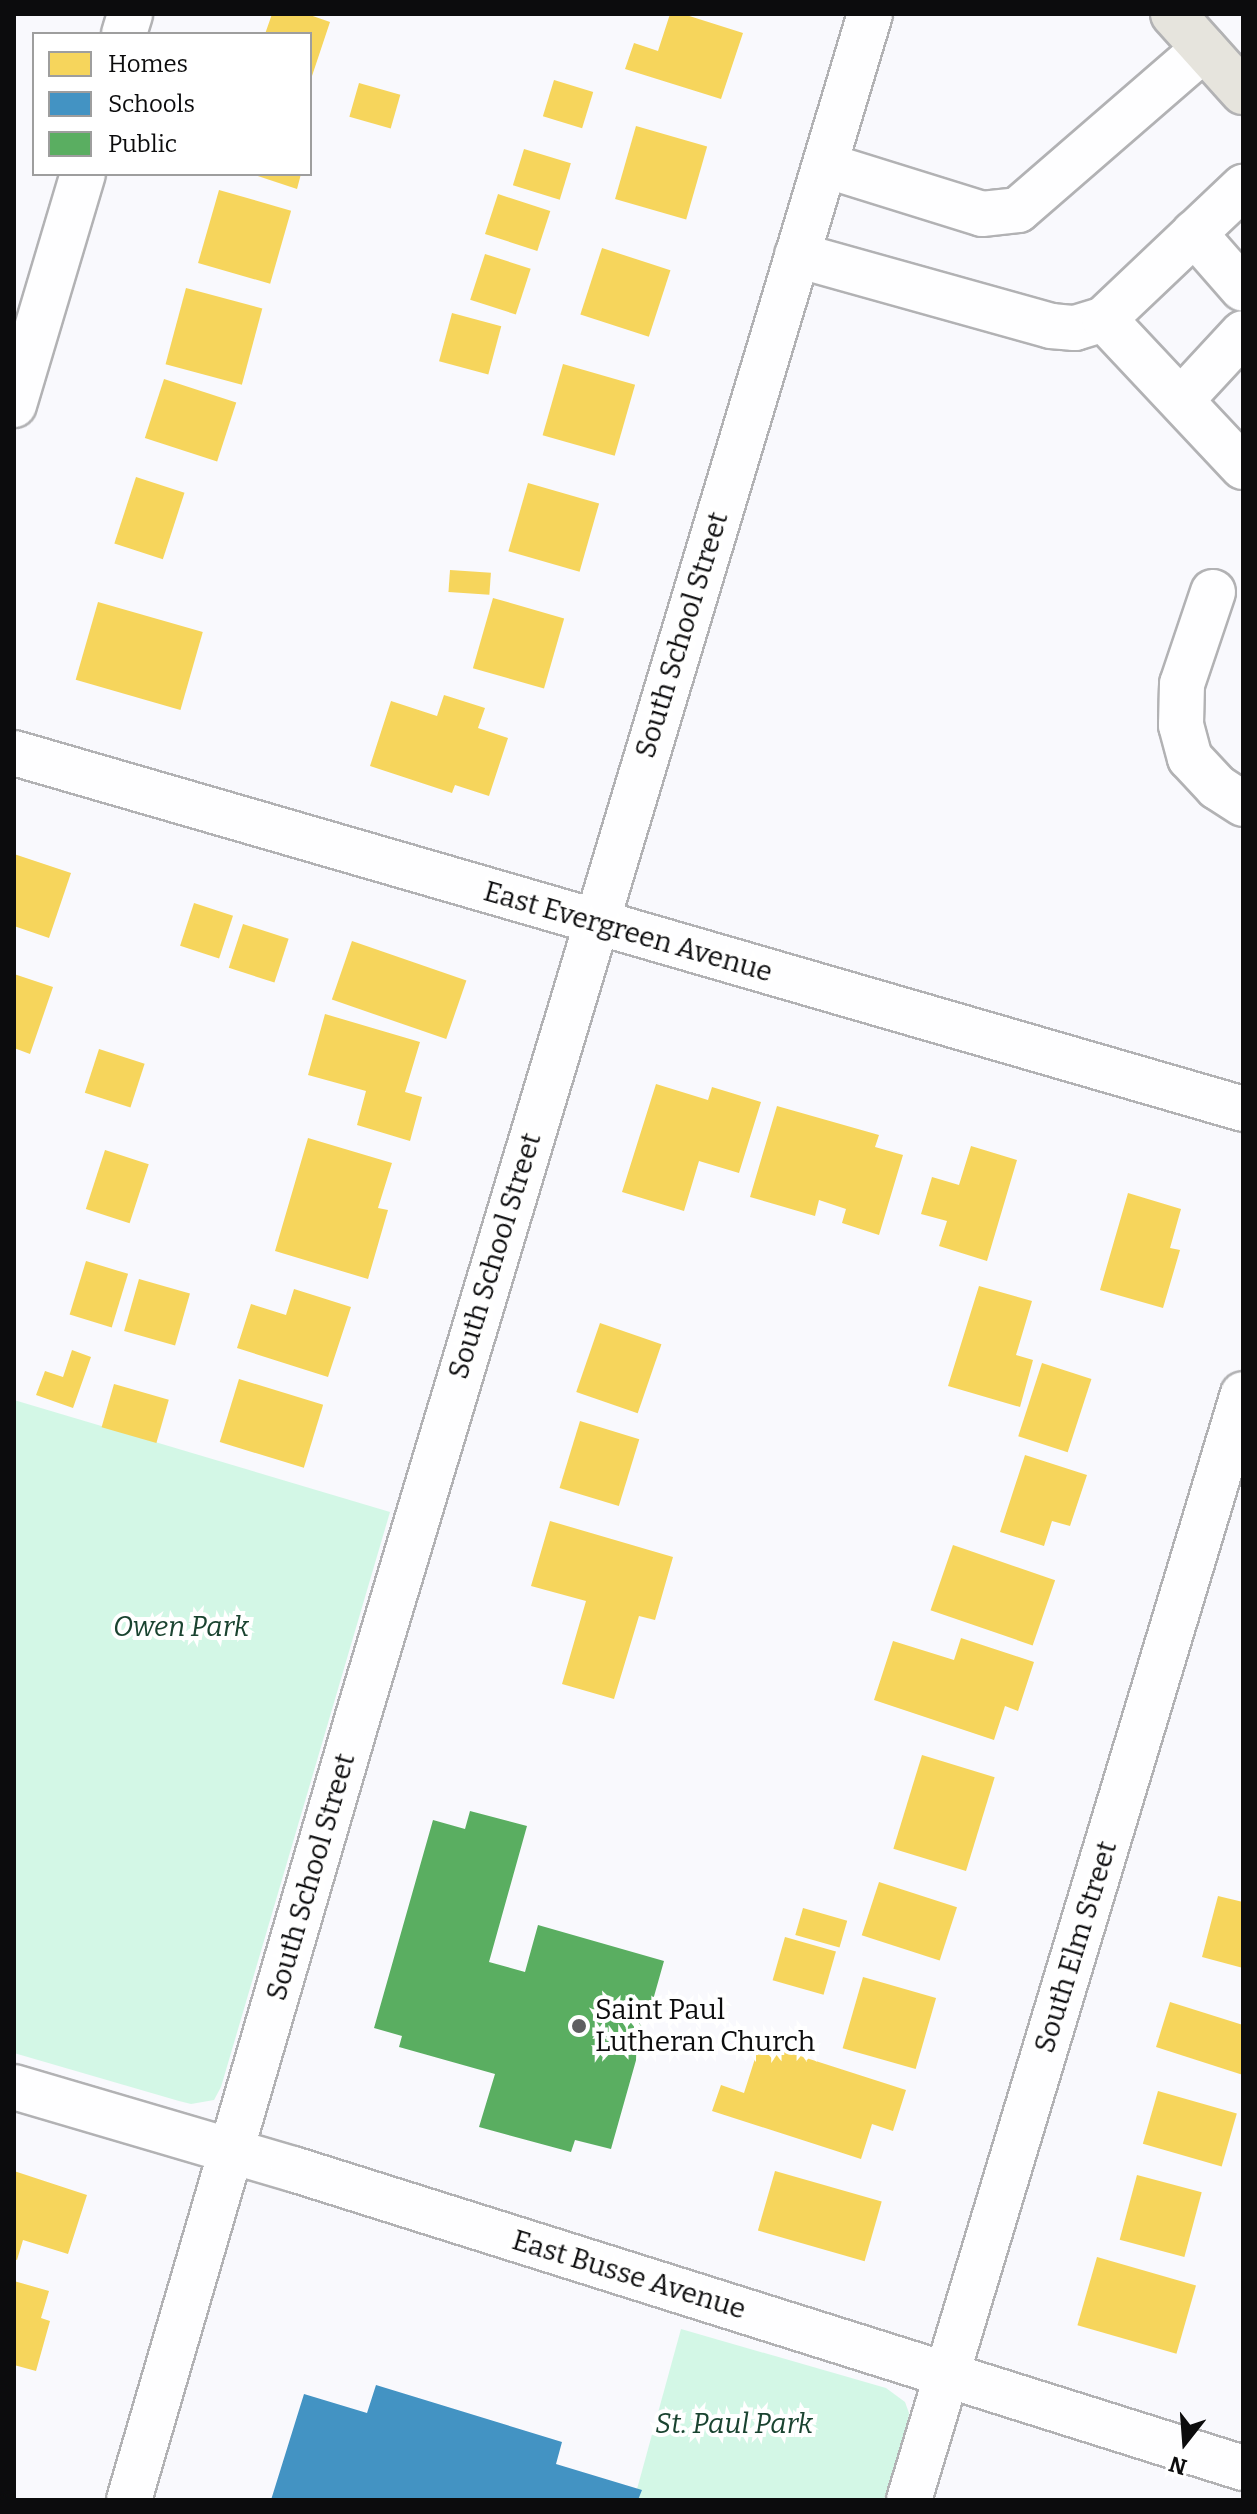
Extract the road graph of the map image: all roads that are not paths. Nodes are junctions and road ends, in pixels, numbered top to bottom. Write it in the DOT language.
graph roads {
  1 [pos="870,14"];
  2 [pos="1173,14"];
  3 [pos="1204,49"];
  4 [pos="1243,92"];
  5 [pos="825,165"];
  6 [pos="82,176"];
  7 [pos="1243,187"];
  8 [pos="1194,233"];
  9 [pos="797,255"];
  10 [pos="1243,289"];
  11 [pos="1243,301"];
  12 [pos="1243,313"];
  13 [pos="1104,319"];
  14 [pos="1243,333"];
  15 [pos="1243,379"];
  16 [pos="14,405"];
  17 [pos="1190,410"];
  18 [pos="1243,467"];
  19 [pos="1213,592"];
  20 [pos="14,753"];
  21 [pos="1243,804"];
  22 [pos="596,924"];
  23 [pos="1243,1109"];
  24 [pos="1243,1394"];
  25 [pos="14,2087"];
  26 [pos="231,2150"];
  27 [pos="946,2374"];
  28 [pos="1243,2468"];
  29 [pos="129,2500"];
  30 [pos="909,2500"];
  1 -- 5 [label="street, South School Street"];
  2 -- 3 [label="main road"];
  3 -- 4 [label="main road"];
  3 -- 5 [label="street"];
  5 -- 9 [label="street, South School Street"];
  6 -- 16 [label="street"];
  7 -- 8 [label="street"];
  8 -- 10 [label="street"];
  8 -- 13 [label="street"];
  9 -- 13 [label="street"];
  9 -- 22 [label="street, South School Street"];
  11 -- 12 [label="street"];
  13 -- 17 [label="street"];
  14 -- 17 [label="street"];
  15 -- 17 [label="street"];
  17 -- 18 [label="street"];
  19 -- 21 [label="street"];
  20 -- 22 [label="street, East Evergreen Avenue"];
  22 -- 23 [label="street, East Evergreen Avenue"];
  22 -- 26 [label="street, South School Street"];
  24 -- 27 [label="street, South Elm Street"];
  25 -- 26 [label="street, East Busse Avenue"];
  26 -- 27 [label="street, East Busse Avenue"];
  26 -- 29 [label="street, South School Street"];
  27 -- 28 [label="street, East Busse Avenue"];
  27 -- 30 [label="street, South Elm Street"];
}
